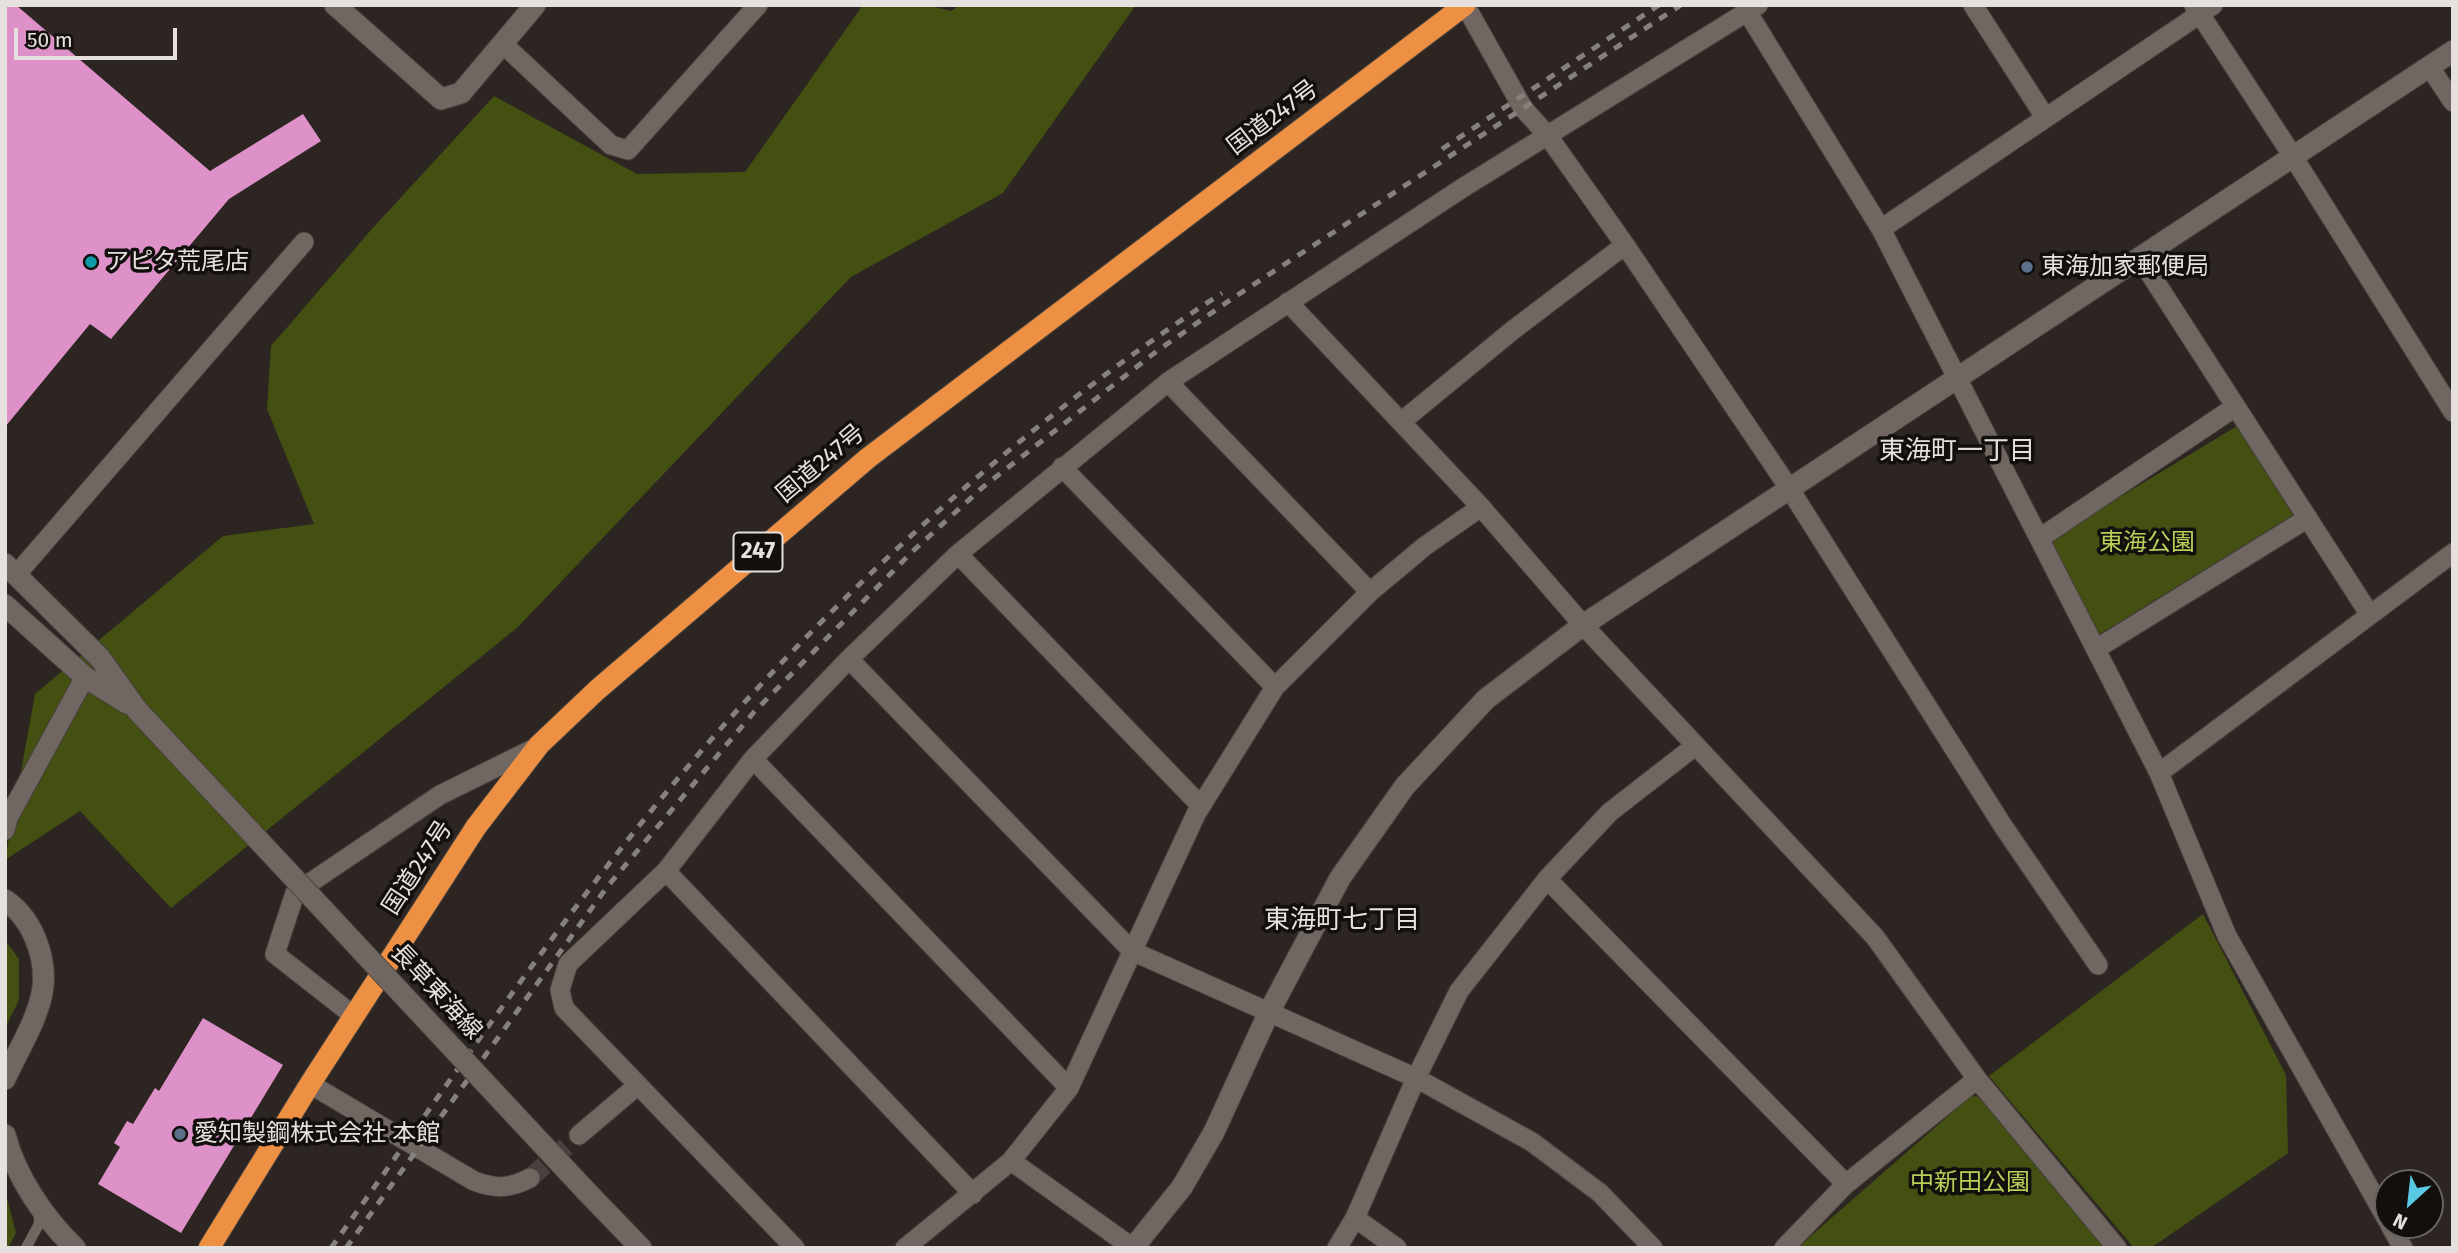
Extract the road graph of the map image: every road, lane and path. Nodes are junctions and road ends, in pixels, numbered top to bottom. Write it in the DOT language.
graph roads {
  1 [pos="335,5"];
  2 [pos="535,5"];
  3 [pos="758,5"];
  4 [pos="1465,5"];
  5 [pos="1973,5"];
  6 [pos="1753,9"];
  7 [pos="2202,9"];
  8 [pos="503,44"];
  9 [pos="2453,51"];
  10 [pos="2429,66"];
  11 [pos="2453,102"];
  12 [pos="2045,117"];
  13 [pos="1548,136"];
  14 [pos="2294,158"];
  15 [pos="1881,229"];
  16 [pos="304,242"];
  17 [pos="1625,244"];
  18 [pos="2140,258"];
  19 [pos="1288,302"];
  20 [pos="1958,376"];
  21 [pos="1168,382"];
  22 [pos="2235,407"];
  23 [pos="2453,412"];
  24 [pos="1401,422"];
  25 [pos="1062,467"];
  26 [pos="1789,488"];
  27 [pos="1481,507"];
  28 [pos="2308,518"];
  29 [pos="2040,538"];
  30 [pos="2453,553"];
  31 [pos="958,554"];
  32 [pos="10,570"];
  33 [pos="1370,592"];
  34 [pos="5,605"];
  35 [pos="2370,615"];
  36 [pos="1583,625"];
  37 [pos="2096,649"];
  38 [pos="849,659"];
  39 [pos="85,677"];
  40 [pos="1275,687"];
  41 [pos="137,710"];
  42 [pos="539,746"];
  43 [pos="1695,746"];
  44 [pos="753,760"];
  45 [pos="2159,773"];
  46 [pos="1200,805"];
  47 [pos="5,831"];
  48 [pos="666,871"];
  49 [pos="1547,879"];
  50 [pos="5,900"];
  51 [pos="1132,951"];
  52 [pos="2098,965"];
  53 [pos="1269,1012"];
  54 [pos="354,1016"];
  55 [pos="1416,1078"];
  56 [pos="5,1079"];
  57 [pos="1977,1079"];
  58 [pos="310,1084"];
  59 [pos="638,1085"];
  60 [pos="1069,1088"];
  61 [pos="5,1135"];
  62 [pos="579,1135"];
  63 [pos="1011,1161"];
  64 [pos="530,1178"];
  65 [pos="1846,1184"];
  66 [pos="973,1194"];
  67 [pos="2374,1196"];
  68 [pos="39,1204"];
  69 [pos="1355,1219"];
  70 [pos="69,1246"];
  71 [pos="26,1248"];
  72 [pos="209,1248"];
  73 [pos="641,1248"];
  74 [pos="795,1248"];
  75 [pos="905,1248"];
  76 [pos="1133,1248"];
  77 [pos="1337,1248"];
  78 [pos="1397,1248"];
  79 [pos="1653,1248"];
  80 [pos="1784,1248"];
  81 [pos="2117,1248"];
  1 -- 8 [label="street"];
  2 -- 8 [label="street"];
  3 -- 8 [label="street"];
  4 -- 13 [label="street"];
  4 -- 42 [label="highway, 国道247号 / 247"];
  5 -- 12 [label="street"];
  6 -- 13 [label="street"];
  6 -- 15 [label="street"];
  7 -- 12 [label="street"];
  7 -- 14 [label="street"];
  9 -- 10 [label="street"];
  10 -- 11 [label="street"];
  10 -- 14 [label="street"];
  12 -- 15 [label="street"];
  13 -- 17 [label="street"];
  13 -- 19 [label="street"];
  14 -- 18 [label="street"];
  14 -- 23 [label="street"];
  15 -- 20 [label="street"];
  16 -- 32 [label="street"];
  17 -- 24 [label="street"];
  17 -- 26 [label="street"];
  18 -- 20 [label="street"];
  18 -- 22 [label="street"];
  19 -- 21 [label="street"];
  19 -- 24 [label="street"];
  20 -- 26 [label="street"];
  20 -- 29 [label="street"];
  21 -- 25 [label="street"];
  21 -- 33 [label="street"];
  22 -- 28 [label="street"];
  22 -- 29 [label="street"];
  24 -- 27 [label="street"];
  25 -- 31 [label="street"];
  25 -- 40 [label="street"];
  26 -- 36 [label="street"];
  26 -- 52 [label="street"];
  27 -- 33 [label="street"];
  27 -- 36 [label="street"];
  28 -- 35 [label="street"];
  28 -- 37 [label="street"];
  29 -- 37 [label="street"];
  30 -- 35 [label="street"];
  31 -- 38 [label="street"];
  31 -- 46 [label="street"];
  32 -- 41 [label="street, 長草東海線"];
  33 -- 40 [label="street"];
  34 -- 39 [label="street, 長草東海線"];
  35 -- 45 [label="street"];
  36 -- 43 [label="street"];
  36 -- 53 [label="street"];
  37 -- 45 [label="street"];
  38 -- 44 [label="street"];
  38 -- 51 [label="street"];
  39 -- 41 [label="street, 長草東海線"];
  39 -- 47 [label="street"];
  40 -- 46 [label="street"];
  41 -- 73 [label="street, 長草東海線, bridge"];
  42 -- 54 [label="highway, 国道247号 / 247"];
  42 -- 54 [label="street"];
  43 -- 49 [label="street"];
  43 -- 57 [label="street"];
  44 -- 48 [label="street"];
  44 -- 60 [label="street"];
  45 -- 67 [label="street"];
  46 -- 51 [label="street"];
  48 -- 59 [label="street"];
  48 -- 66 [label="street"];
  49 -- 55 [label="street"];
  49 -- 65 [label="street"];
  50 -- 56 [label="street"];
  51 -- 53 [label="street"];
  51 -- 60 [label="street"];
  53 -- 55 [label="street"];
  53 -- 76 [label="street"];
  54 -- 58 [label="highway, 国道247号 / 247"];
  55 -- 69 [label="street"];
  55 -- 79 [label="street"];
  57 -- 65 [label="street"];
  57 -- 81 [label="street"];
  58 -- 64 [label="street"];
  58 -- 72 [label="highway, 国道247号 / 247"];
  59 -- 62 [label="street"];
  59 -- 74 [label="street"];
  60 -- 63 [label="street"];
  61 -- 68 [label="street"];
  63 -- 66 [label="street"];
  63 -- 76 [label="street"];
  65 -- 80 [label="street"];
  66 -- 75 [label="street"];
  68 -- 70 [label="street"];
  68 -- 71 [label="lane"];
  69 -- 77 [label="street"];
  69 -- 78 [label="street"];
}
